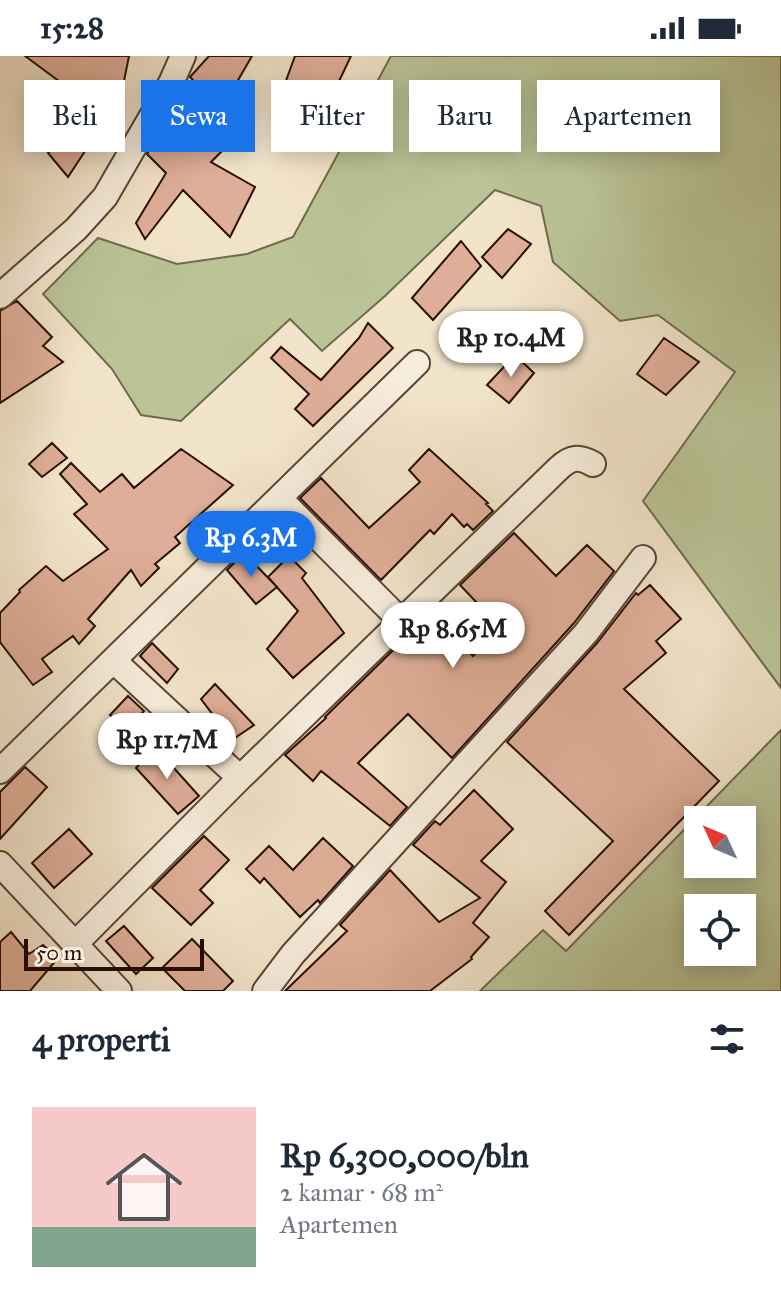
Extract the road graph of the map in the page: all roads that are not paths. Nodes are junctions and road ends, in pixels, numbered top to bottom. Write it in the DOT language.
graph roads {
  1 [pos="183,56"];
  2 [pos="0,296"];
  3 [pos="417,363"];
  4 [pos="593,464"];
  5 [pos="279,498"];
  6 [pos="643,558"];
  7 [pos="401,621"];
  8 [pos="114,661"];
  9 [pos="0,771"];
  10 [pos="240,778"];
  11 [pos="0,864"];
  12 [pos="75,944"];
  13 [pos="119,991"];
  14 [pos="265,991"];
  1 -- 2 [label="street"];
  3 -- 5 [label="street"];
  4 -- 7 [label="street"];
  5 -- 7 [label="street"];
  5 -- 8 [label="street"];
  6 -- 14 [label="street"];
  7 -- 10 [label="street"];
  8 -- 9 [label="street"];
  8 -- 10 [label="street"];
  10 -- 12 [label="street"];
  11 -- 12 [label="street"];
  12 -- 13 [label="street"];
}
